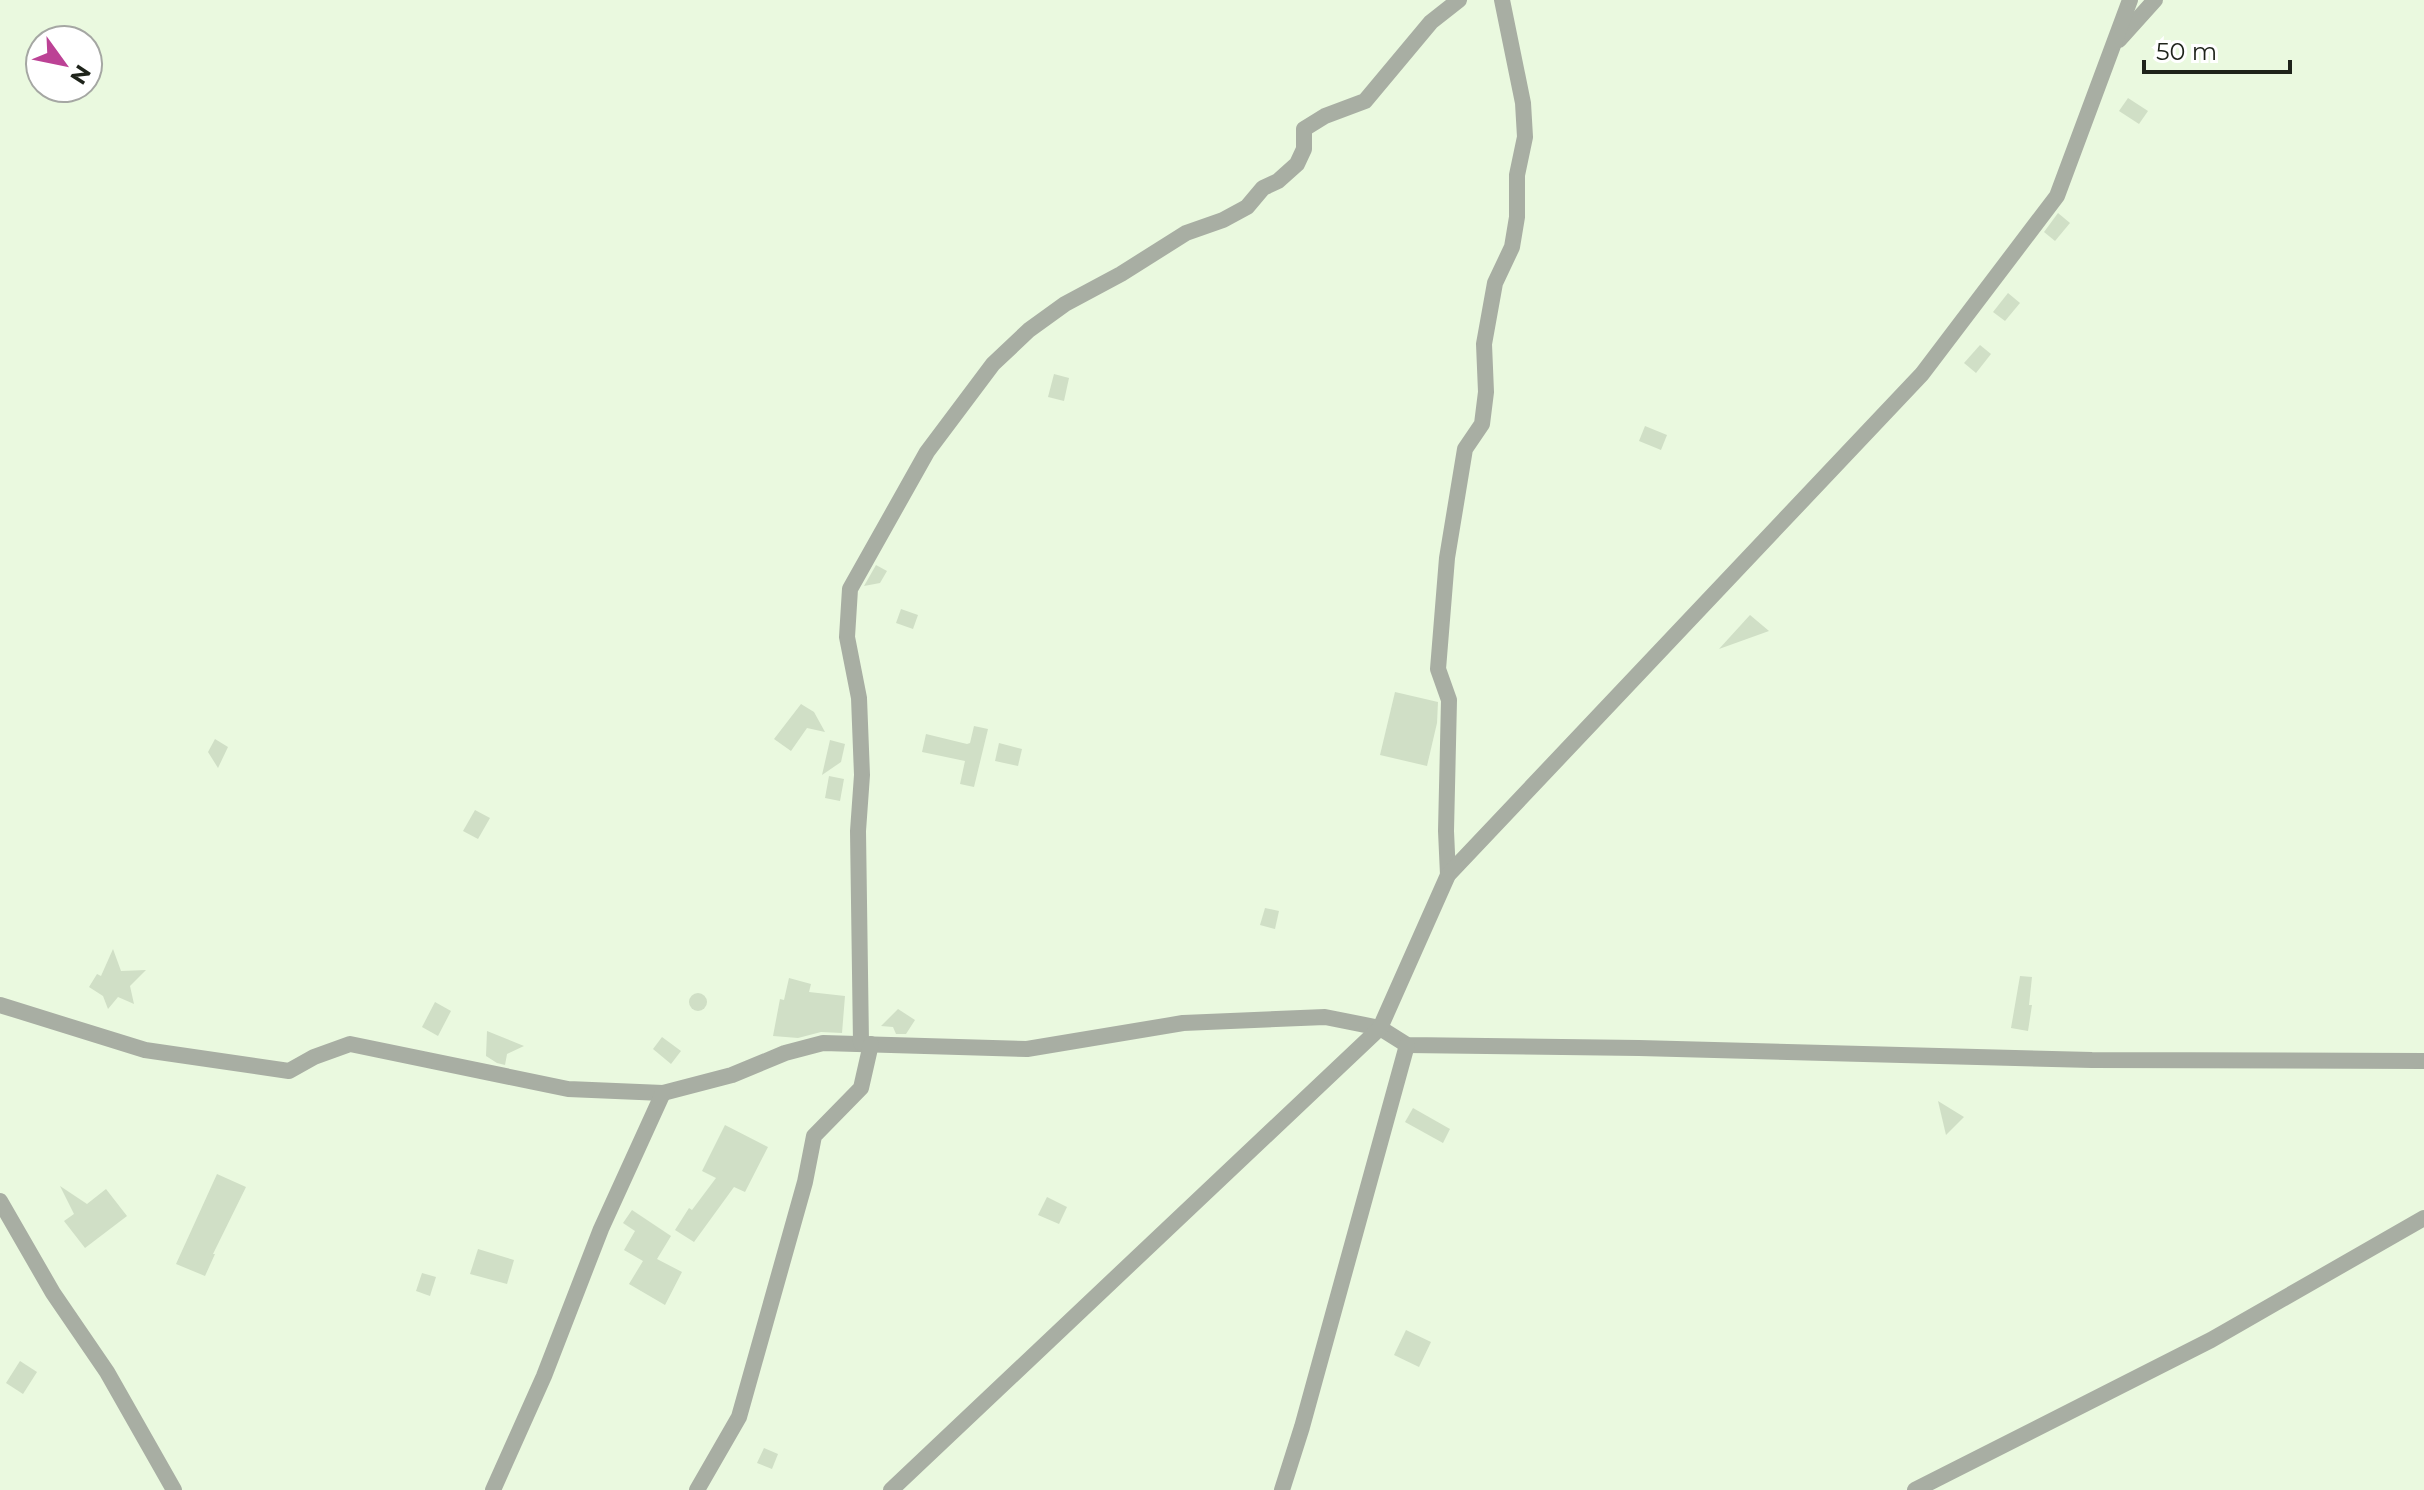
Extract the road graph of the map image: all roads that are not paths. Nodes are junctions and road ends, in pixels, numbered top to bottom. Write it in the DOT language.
graph roads {
  1 [pos="1459,0"];
  2 [pos="1502,0"];
  3 [pos="2130,0"];
  4 [pos="2155,0"];
  5 [pos="2113,47"];
  6 [pos="1448,875"];
  7 [pos="0,1005"];
  8 [pos="1380,1028"];
  9 [pos="866,1044"];
  10 [pos="1407,1045"];
  11 [pos="2424,1061"];
  12 [pos="663,1093"];
  13 [pos="0,1201"];
  14 [pos="2424,1218"];
  15 [pos="174,1490"];
  16 [pos="493,1490"];
  17 [pos="697,1490"];
  18 [pos="891,1490"];
  19 [pos="1282,1490"];
  20 [pos="1915,1490"];
  1 -- 9 [label="street"];
  2 -- 6 [label="street"];
  3 -- 5 [label="street"];
  4 -- 5 [label="street"];
  5 -- 6 [label="street"];
  6 -- 8 [label="street"];
  7 -- 12 [label="street"];
  8 -- 9 [label="street"];
  8 -- 10 [label="street"];
  8 -- 18 [label="street"];
  9 -- 12 [label="street"];
  9 -- 17 [label="street"];
  10 -- 11 [label="street"];
  10 -- 19 [label="street"];
  12 -- 16 [label="street"];
  13 -- 15 [label="street"];
  14 -- 20 [label="street"];
}
